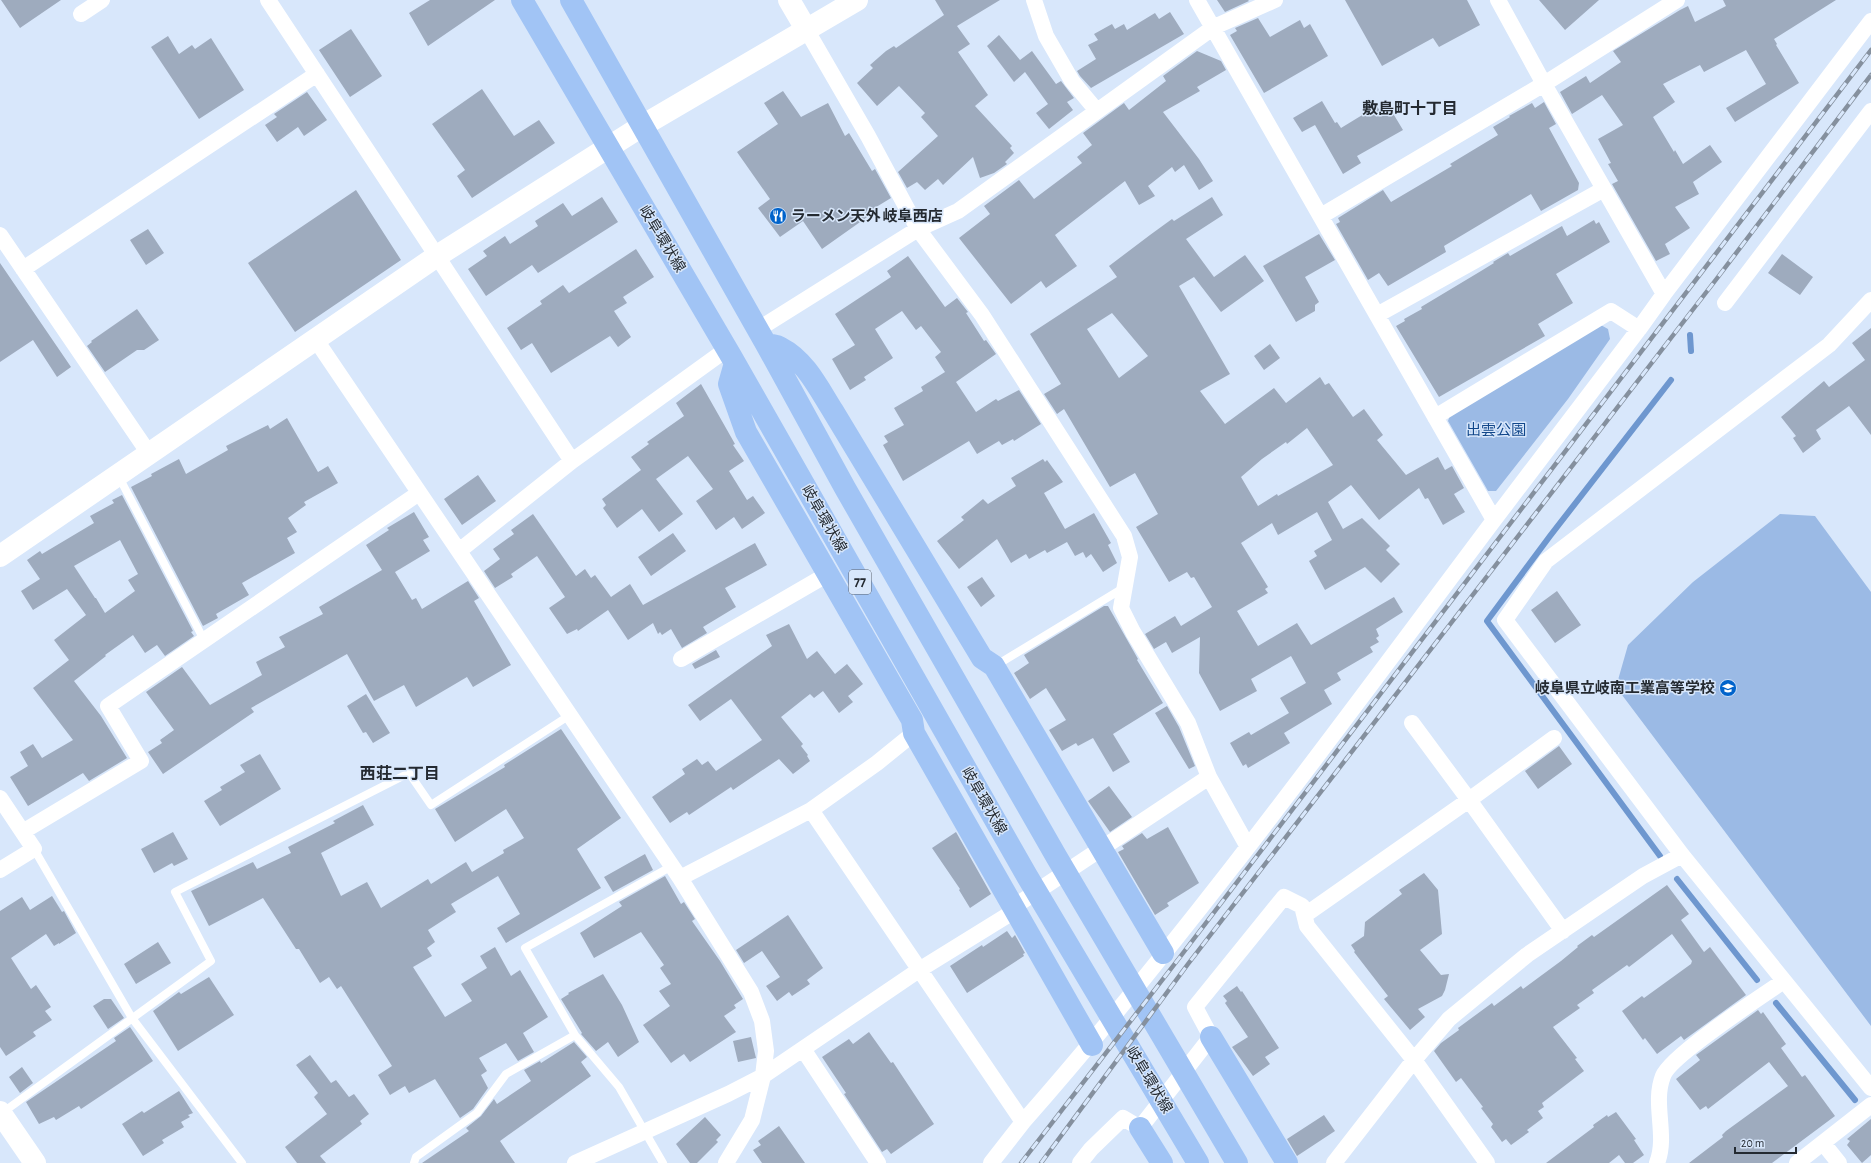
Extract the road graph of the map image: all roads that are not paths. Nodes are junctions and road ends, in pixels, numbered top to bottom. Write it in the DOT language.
graph roads {
  1 [pos="102,0"];
  2 [pos="268,0"];
  3 [pos="522,0"];
  4 [pos="571,0"];
  5 [pos="788,0"];
  6 [pos="857,0"];
  7 [pos="1034,0"];
  8 [pos="1197,0"];
  9 [pos="1276,0"];
  10 [pos="1498,0"];
  11 [pos="1676,0"];
  12 [pos="81,14"];
  13 [pos="1871,21"];
  14 [pos="1214,27"];
  15 [pos="806,29"];
  16 [pos="317,74"];
  17 [pos="1544,84"];
  18 [pos="1097,111"];
  19 [pos="1871,111"];
  20 [pos="642,126"];
  21 [pos="608,147"];
  22 [pos="1604,189"];
  23 [pos="1321,216"];
  24 [pos="918,228"];
  25 [pos="0,235"];
  26 [pos="437,256"];
  27 [pos="23,269"];
  28 [pos="1664,294"];
  29 [pos="1871,300"];
  30 [pos="1725,303"];
  31 [pos="1377,315"];
  32 [pos="1639,330"];
  33 [pos="762,337"];
  34 [pos="316,340"];
  35 [pos="731,356"];
  36 [pos="1435,417"];
  37 [pos="150,455"];
  38 [pos="572,461"];
  39 [pos="118,476"];
  40 [pos="420,493"];
  41 [pos="1494,520"];
  42 [pos="459,551"];
  43 [pos="0,556"];
  44 [pos="828,574"];
  45 [pos="1125,587"];
  46 [pos="204,640"];
  47 [pos="681,659"];
  48 [pos="994,666"];
  49 [pos="570,715"];
  50 [pos="1412,723"];
  51 [pos="914,733"];
  52 [pos="1554,738"];
  53 [pos="1209,777"];
  54 [pos="0,798"];
  55 [pos="1469,800"];
  56 [pos="811,810"];
  57 [pos="24,831"];
  58 [pos="1248,847"];
  59 [pos="34,849"];
  60 [pos="1099,851"];
  61 [pos="1682,855"];
  62 [pos="0,870"];
  63 [pos="676,872"];
  64 [pos="1019,906"];
  65 [pos="1305,915"];
  66 [pos="1563,931"];
  67 [pos="1162,955"];
  68 [pos="919,970"];
  69 [pos="1784,981"];
  70 [pos="132,1018"];
  71 [pos="575,1035"];
  72 [pos="1211,1037"];
  73 [pos="1094,1042"];
  74 [pos="803,1049"];
  75 [pos="1414,1060"];
  76 [pos="763,1076"];
  77 [pos="1871,1088"];
  78 [pos="1871,1105"];
  79 [pos="0,1113"];
  80 [pos="1024,1122"];
  81 [pos="1140,1128"];
  82 [pos="646,1131"];
  83 [pos="1823,1143"];
  84 [pos="35,1163"];
  85 [pos="242,1163"];
  86 [pos="414,1163"];
  87 [pos="575,1163"];
  88 [pos="663,1163"];
  89 [pos="726,1163"];
  90 [pos="878,1163"];
  91 [pos="991,1163"];
  92 [pos="1080,1163"];
  93 [pos="1162,1163"];
  94 [pos="1198,1163"];
  95 [pos="1237,1163"];
  96 [pos="1287,1163"];
  97 [pos="1334,1163"];
  98 [pos="1487,1163"];
  99 [pos="1657,1163"];
  100 [pos="1797,1163"];
  101 [pos="1839,1163"];
  1 -- 12 [label="street"];
  2 -- 16 [label="street"];
  3 -- 21 [label="main road, 岐阜環状線 / 77"];
  4 -- 20 [label="main road, 77"];
  5 -- 15 [label="street"];
  6 -- 15 [label="street"];
  7 -- 18 [label="street"];
  8 -- 14 [label="street"];
  9 -- 14 [label="street"];
  10 -- 17 [label="street"];
  11 -- 17 [label="street"];
  13 -- 28 [label="street"];
  14 -- 18 [label="street"];
  14 -- 23 [label="street"];
  15 -- 20 [label="street"];
  15 -- 24 [label="street"];
  16 -- 26 [label="street"];
  16 -- 27 [label="street"];
  17 -- 22 [label="street"];
  17 -- 23 [label="street"];
  18 -- 24 [label="street"];
  19 -- 30 [label="street"];
  20 -- 21 [label="street"];
  20 -- 33 [label="main road, 77"];
  21 -- 26 [label="street"];
  21 -- 35 [label="main road, 岐阜環状線 / 77"];
  22 -- 28 [label="street"];
  22 -- 31 [label="street"];
  23 -- 31 [label="street"];
  24 -- 33 [label="street"];
  24 -- 45 [label="street"];
  25 -- 27 [label="street"];
  26 -- 34 [label="street"];
  26 -- 38 [label="street"];
  27 -- 37 [label="street"];
  28 -- 32 [label="street"];
  29 -- 61 [label="street"];
  31 -- 36 [label="street"];
  32 -- 36 [label="street"];
  32 -- 41 [label="street"];
  33 -- 48 [label="main road"];
  33 -- 95 [label="main road, 77"];
  34 -- 37 [label="street"];
  34 -- 40 [label="street"];
  35 -- 38 [label="street"];
  35 -- 44 [label="main road"];
  35 -- 94 [label="main road, 岐阜環状線 / 77"];
  36 -- 41 [label="street"];
  37 -- 39 [label="street"];
  38 -- 42 [label="street"];
  39 -- 43 [label="street"];
  39 -- 46 [label="lane"];
  40 -- 42 [label="street"];
  40 -- 46 [label="street"];
  41 -- 58 [label="street"];
  42 -- 49 [label="street"];
  44 -- 47 [label="street"];
  44 -- 51 [label="main road"];
  45 -- 48 [label="lane"];
  45 -- 53 [label="street"];
  46 -- 57 [label="street"];
  48 -- 60 [label="main road"];
  49 -- 63 [label="street"];
  49 -- 70 [label="lane"];
  50 -- 55 [label="street"];
  51 -- 56 [label="street"];
  51 -- 64 [label="main road"];
  52 -- 55 [label="street"];
  53 -- 58 [label="street"];
  53 -- 60 [label="street"];
  54 -- 57 [label="street"];
  55 -- 65 [label="street"];
  55 -- 66 [label="street"];
  56 -- 63 [label="street"];
  56 -- 68 [label="street"];
  57 -- 59 [label="street"];
  58 -- 67 [label="street"];
  59 -- 62 [label="street"];
  59 -- 70 [label="lane"];
  60 -- 64 [label="street"];
  60 -- 67 [label="main road"];
  61 -- 66 [label="street"];
  61 -- 69 [label="street"];
  63 -- 71 [label="lane"];
  63 -- 76 [label="street"];
  64 -- 68 [label="street"];
  64 -- 73 [label="main road"];
  65 -- 72 [label="street"];
  65 -- 75 [label="street"];
  66 -- 75 [label="street"];
  67 -- 73 [label="street"];
  68 -- 74 [label="street"];
  68 -- 80 [label="street"];
  69 -- 77 [label="street"];
  69 -- 99 [label="street"];
  70 -- 79 [label="lane"];
  70 -- 85 [label="lane"];
  71 -- 82 [label="lane"];
  71 -- 86 [label="lane"];
  72 -- 81 [label="street"];
  72 -- 96 [label="main road"];
  73 -- 80 [label="street"];
  74 -- 76 [label="street"];
  74 -- 90 [label="street"];
  75 -- 97 [label="street"];
  75 -- 98 [label="street"];
  76 -- 82 [label="street"];
  76 -- 89 [label="street"];
  78 -- 83 [label="street"];
  79 -- 84 [label="street"];
  80 -- 91 [label="street"];
  81 -- 92 [label="street"];
  81 -- 93 [label="main road"];
  82 -- 87 [label="street"];
  82 -- 88 [label="lane"];
  83 -- 100 [label="street"];
  83 -- 101 [label="street"];
}
